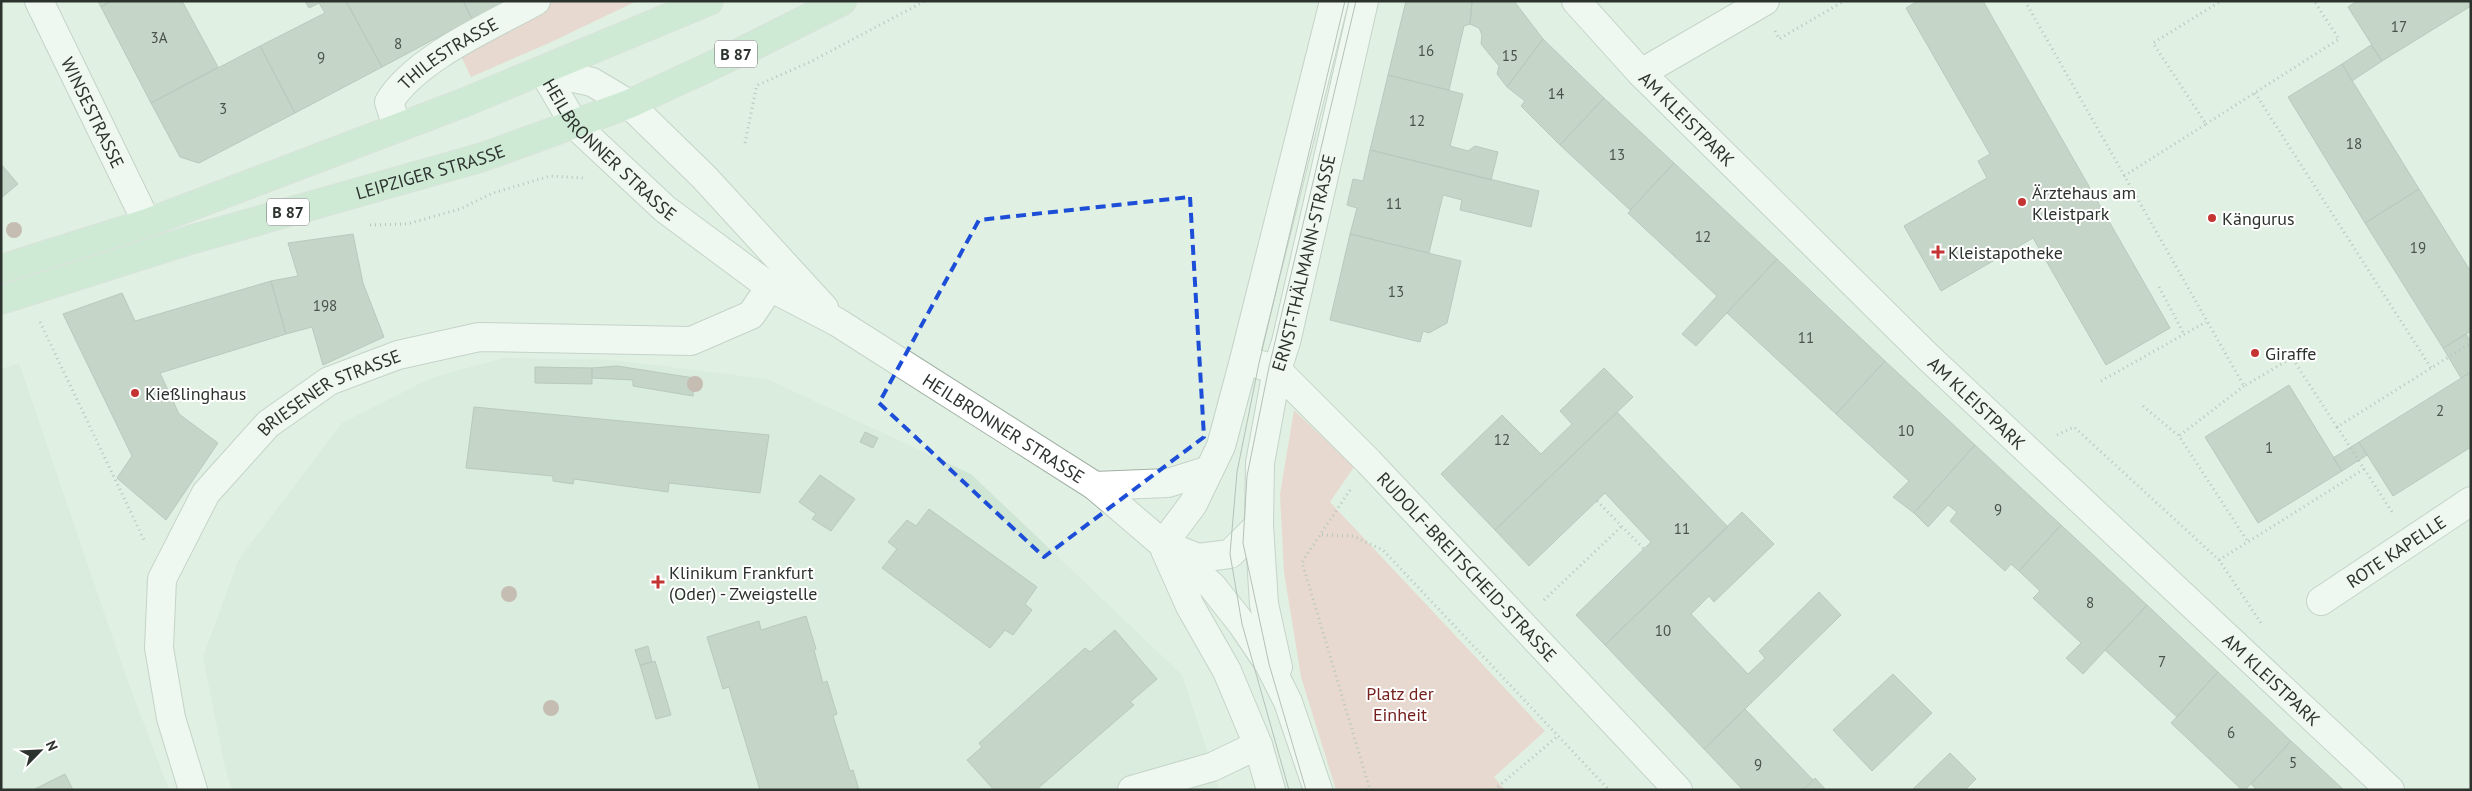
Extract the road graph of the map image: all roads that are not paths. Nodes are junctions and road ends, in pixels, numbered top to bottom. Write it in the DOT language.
graph roads {
  1 [pos="39,1"];
  2 [pos="536,1"];
  3 [pos="709,1"];
  4 [pos="842,1"];
  5 [pos="1334,1"];
  6 [pos="1364,1"];
  7 [pos="1576,1"];
  8 [pos="1762,3"];
  9 [pos="543,71"];
  10 [pos="1641,73"];
  11 [pos="629,104"];
  12 [pos="574,124"];
  13 [pos="397,127"];
  14 [pos="147,223"];
  15 [pos="1,269"];
  16 [pos="770,287"];
  17 [pos="1,300"];
  18 [pos="837,322"];
  19 [pos="1244,360"];
  20 [pos="1277,370"];
  21 [pos="1209,470"];
  22 [pos="1096,486"];
  23 [pos="2471,501"];
  24 [pos="1259,525"];
  25 [pos="1162,544"];
  26 [pos="2321,601"];
  27 [pos="1288,702"];
  28 [pos="1258,745"];
  29 [pos="193,790"];
  30 [pos="1132,790"];
  31 [pos="1271,790"];
  32 [pos="1318,790"];
  33 [pos="1678,790"];
  34 [pos="2390,790"];
  1 -- 14 [label="street, WINSESTRASSE"];
  2 -- 13 [label="street, THILESTRASSE"];
  3 -- 9 [label="main road, B 87"];
  4 -- 11 [label="main road, LEIPZIGER STRASSE / B 87"];
  5 -- 19 [label="street, ERNST-THÄLMANN-STRASSE"];
  6 -- 20 [label="street, ERNST-THÄLMANN-STRASSE"];
  7 -- 10 [label="street, AM KLEISTPARK"];
  8 -- 10 [label="street"];
  9 -- 11 [label="street, HEILBRONNER STRASSE"];
  9 -- 12 [label="street, HEILBRONNER STRASSE"];
  9 -- 13 [label="main road, B 87"];
  10 -- 34 [label="street, AM KLEISTPARK"];
  11 -- 12 [label="main road, LEIPZIGER STRASSE / B 87"];
  11 -- 18 [label="street, HEILBRONNER STRASSE"];
  12 -- 16 [label="street, HEILBRONNER STRASSE"];
  12 -- 17 [label="main road, LEIPZIGER STRASSE / B 87"];
  13 -- 14 [label="main road, B 87"];
  14 -- 15 [label="main road, B 87"];
  16 -- 18 [label="street, HEILBRONNER STRASSE"];
  16 -- 29 [label="street, BRIESENER STRASSE"];
  18 -- 22 [label="street, HEILBRONNER STRASSE"];
  19 -- 20 [label="street, RUDOLF-BREITSCHEID-STRASSE"];
  19 -- 21 [label="street, ERNST-THÄLMANN-STRASSE"];
  20 -- 24 [label="street, ERNST-THÄLMANN-STRASSE"];
  20 -- 33 [label="street, RUDOLF-BREITSCHEID-STRASSE"];
  21 -- 22 [label="street"];
  21 -- 25 [label="street, ERNST-THÄLMANN-STRASSE"];
  22 -- 25 [label="street, HEILBRONNER STRASSE"];
  23 -- 26 [label="street, ROTE KAPELLE"];
  24 -- 25 [label="street"];
  24 -- 27 [label="street, ERNST-THÄLMANN-STRASSE"];
  25 -- 27 [label="street, HEILBRONNER STRASSE"];
  25 -- 28 [label="street, HEILBRONNER STRASSE"];
  27 -- 32 [label="street, HEILBRONNER STRASSE"];
  28 -- 30 [label="street"];
  28 -- 31 [label="street, HEILBRONNER STRASSE"];
}
